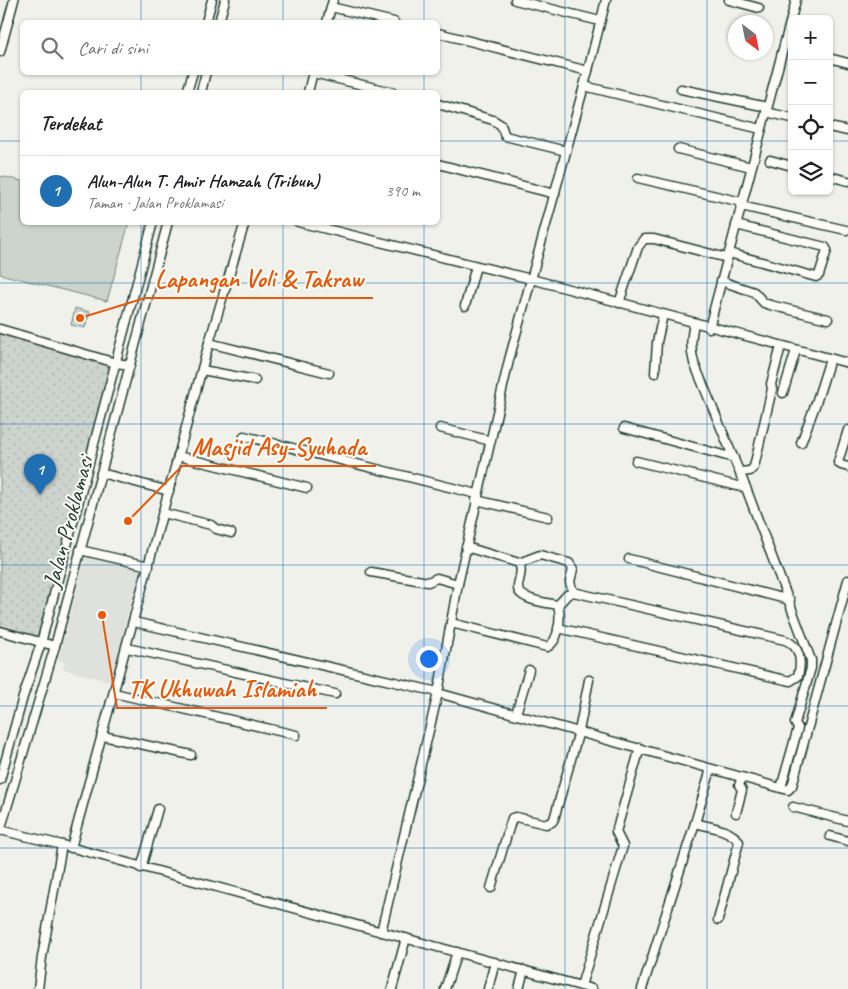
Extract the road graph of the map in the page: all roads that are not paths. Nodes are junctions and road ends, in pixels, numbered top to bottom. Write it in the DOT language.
graph roads {
  1 [pos="14,0"];
  2 [pos="212,0"];
  3 [pos="225,0"];
  4 [pos="515,0"];
  5 [pos="606,0"];
  6 [pos="729,0"];
  7 [pos="796,0"];
  8 [pos="332,3"];
  9 [pos="759,8"];
  10 [pos="793,15"];
  11 [pos="207,20"];
  12 [pos="220,20"];
  13 [pos="328,20"];
  14 [pos="387,20"];
  15 [pos="600,21"];
  16 [pos="440,34"];
  17 [pos="788,47"];
  18 [pos="0,52"];
  19 [pos="833,59"];
  20 [pos="848,63"];
  21 [pos="588,71"];
  22 [pos="192,75"];
  23 [pos="205,75"];
  24 [pos="312,75"];
  25 [pos="321,75"];
  26 [pos="584,86"];
  27 [pos="681,89"];
  28 [pos="188,90"];
  29 [pos="202,90"];
  30 [pos="309,90"];
  31 [pos="384,90"];
  32 [pos="440,105"];
  33 [pos="763,108"];
  34 [pos="788,117"];
  35 [pos="756,128"];
  36 [pos="833,128"];
  37 [pos="848,131"];
  38 [pos="678,149"];
  39 [pos="566,151"];
  40 [pos="770,160"];
  41 [pos="440,165"];
  42 [pos="788,165"];
  43 [pos="747,166"];
  44 [pos="833,177"];
  45 [pos="638,178"];
  46 [pos="848,182"];
  47 [pos="554,194"];
  48 [pos="738,202"];
  49 [pos="151,225"];
  50 [pos="167,225"];
  51 [pos="244,225"];
  52 [pos="310,225"];
  53 [pos="736,225"];
  54 [pos="846,230"];
  55 [pos="728,256"];
  56 [pos="476,266"];
  57 [pos="531,279"];
  58 [pos="721,281"];
  59 [pos="620,303"];
  60 [pos="464,306"];
  61 [pos="663,315"];
  62 [pos="828,319"];
  63 [pos="694,323"];
  64 [pos="709,328"];
  65 [pos="0,329"];
  66 [pos="209,343"];
  67 [pos="781,346"];
  68 [pos="796,350"];
  69 [pos="830,358"];
  70 [pos="116,363"];
  71 [pos="848,363"];
  72 [pos="130,365"];
  73 [pos="202,370"];
  74 [pos="329,373"];
  75 [pos="654,373"];
  76 [pos="255,380"];
  77 [pos="783,393"];
  78 [pos="440,428"];
  79 [pos="624,428"];
  80 [pos="848,430"];
  81 [pos="244,436"];
  82 [pos="491,441"];
  83 [pos="801,442"];
  84 [pos="178,456"];
  85 [pos="734,458"];
  86 [pos="636,461"];
  87 [pos="848,467"];
  88 [pos="744,472"];
  89 [pos="101,473"];
  90 [pos="307,488"];
  91 [pos="746,488"];
  92 [pos="169,491"];
  93 [pos="477,497"];
  94 [pos="163,513"];
  95 [pos="548,517"];
  96 [pos="231,533"];
  97 [pos="466,548"];
  98 [pos="80,550"];
  99 [pos="628,559"];
  100 [pos="519,562"];
  101 [pos="149,566"];
  102 [pos="371,572"];
  103 [pos="848,580"];
  104 [pos="458,584"];
  105 [pos="573,592"];
  106 [pos="846,592"];
  107 [pos="790,600"];
  108 [pos="558,605"];
  109 [pos="134,622"];
  110 [pos="451,622"];
  111 [pos="558,628"];
  112 [pos="0,631"];
  113 [pos="41,643"];
  114 [pos="55,646"];
  115 [pos="127,648"];
  116 [pos="529,670"];
  117 [pos="589,680"];
  118 [pos="114,693"];
  119 [pos="438,693"];
  120 [pos="335,694"];
  121 [pos="516,714"];
  122 [pos="578,731"];
  123 [pos="296,735"];
  124 [pos="103,736"];
  125 [pos="640,748"];
  126 [pos="191,755"];
  127 [pos="711,769"];
  128 [pos="742,778"];
  129 [pos="0,780"];
  130 [pos="784,789"];
  131 [pos="793,806"];
  132 [pos="158,809"];
  133 [pos="736,813"];
  134 [pos="848,821"];
  135 [pos="695,823"];
  136 [pos="0,830"];
  137 [pos="830,836"];
  138 [pos="848,841"];
  139 [pos="62,845"];
  140 [pos="71,848"];
  141 [pos="141,868"];
  142 [pos="491,888"];
  143 [pos="718,920"];
  144 [pos="381,932"];
  145 [pos="406,938"];
  146 [pos="457,952"];
  147 [pos="495,962"];
  148 [pos="524,970"];
  149 [pos="565,986"];
  150 [pos="581,986"];
  151 [pos="38,989"];
  152 [pos="392,989"];
  153 [pos="445,989"];
  154 [pos="488,989"];
  155 [pos="519,989"];
  156 [pos="592,989"];
  157 [pos="642,989"];
  1 -- 18 [label="street"];
  2 -- 11 [label="street"];
  3 -- 12 [label="street"];
  4 -- 15 [label="street"];
  5 -- 15 [label="street"];
  6 -- 9 [label="street"];
  7 -- 10 [label="street"];
  8 -- 13 [label="street"];
  8 -- 14 [label="street"];
  15 -- 21 [label="street"];
  16 -- 21 [label="street"];
  17 -- 33 [label="street"];
  19 -- 20 [label="street"];
  21 -- 26 [label="street"];
  22 -- 28 [label="street"];
  23 -- 29 [label="street"];
  24 -- 30 [label="street"];
  25 -- 31 [label="street"];
  26 -- 35 [label="street"];
  26 -- 39 [label="street"];
  27 -- 33 [label="street"];
  32 -- 39 [label="street"];
  33 -- 34 [label="street"];
  33 -- 35 [label="street"];
  35 -- 43 [label="street"];
  36 -- 37 [label="street"];
  38 -- 43 [label="street"];
  39 -- 47 [label="street"];
  40 -- 42 [label="street"];
  41 -- 47 [label="street"];
  43 -- 48 [label="street"];
  44 -- 46 [label="street"];
  45 -- 48 [label="street"];
  47 -- 57 [label="street"];
  48 -- 53 [label="street"];
  48 -- 54 [label="street"];
  49 -- 70 [label="street, Jalan Proklamasi"];
  50 -- 72 [label="street, Jalan Proklamasi"];
  51 -- 66 [label="street"];
  52 -- 56 [label="street"];
  53 -- 55 [label="street"];
  53 -- 55 [label="street"];
  55 -- 58 [label="street"];
  55 -- 59 [label="street"];
  56 -- 57 [label="street"];
  56 -- 60 [label="street"];
  57 -- 59 [label="street"];
  57 -- 82 [label="street"];
  58 -- 62 [label="street"];
  58 -- 64 [label="street"];
  59 -- 61 [label="street"];
  61 -- 63 [label="street"];
  61 -- 75 [label="street"];
  63 -- 64 [label="street"];
  63 -- 85 [label="street"];
  64 -- 67 [label="street"];
  65 -- 70 [label="street"];
  66 -- 73 [label="street"];
  66 -- 74 [label="street"];
  67 -- 68 [label="street"];
  67 -- 88 [label="street"];
  68 -- 69 [label="street"];
  68 -- 77 [label="street"];
  69 -- 71 [label="street"];
  69 -- 83 [label="street"];
  70 -- 72 [label="street"];
  70 -- 113 [label="street, Jalan Proklamasi"];
  72 -- 89 [label="street, Jalan Proklamasi"];
  73 -- 76 [label="street"];
  73 -- 84 [label="street"];
  78 -- 82 [label="street"];
  79 -- 85 [label="street"];
  80 -- 87 [label="street"];
  81 -- 93 [label="street"];
  82 -- 93 [label="street"];
  84 -- 90 [label="street"];
  84 -- 92 [label="street"];
  85 -- 88 [label="street"];
  86 -- 91 [label="street"];
  88 -- 91 [label="street"];
  89 -- 92 [label="street"];
  89 -- 98 [label="street, Jalan Proklamasi"];
  91 -- 107 [label="street"];
  92 -- 94 [label="street"];
  93 -- 95 [label="street"];
  93 -- 97 [label="street"];
  94 -- 96 [label="street"];
  94 -- 101 [label="street"];
  97 -- 100 [label="street"];
  97 -- 104 [label="street"];
  98 -- 101 [label="street"];
  98 -- 114 [label="street, Jalan Proklamasi"];
  99 -- 107 [label="street"];
  100 -- 105 [label="street"];
  100 -- 108 [label="street"];
  101 -- 109 [label="street"];
  102 -- 104 [label="street"];
  103 -- 106 [label="street"];
  104 -- 110 [label="street"];
  105 -- 108 [label="street"];
  105 -- 111 [label="street"];
  106 -- 130 [label="street"];
  107 -- 130 [label="street"];
  108 -- 111 [label="street"];
  109 -- 115 [label="street"];
  109 -- 119 [label="street"];
  110 -- 111 [label="street"];
  110 -- 119 [label="street"];
  112 -- 113 [label="street"];
  113 -- 114 [label="street"];
  113 -- 129 [label="street, Jalan Proklamasi"];
  114 -- 136 [label="street, Jalan Proklamasi"];
  115 -- 118 [label="street"];
  115 -- 120 [label="street"];
  116 -- 121 [label="street"];
  117 -- 122 [label="street"];
  118 -- 123 [label="street"];
  118 -- 124 [label="street"];
  119 -- 121 [label="street"];
  119 -- 144 [label="street"];
  121 -- 122 [label="street"];
  122 -- 125 [label="street"];
  122 -- 142 [label="street"];
  124 -- 126 [label="street"];
  124 -- 140 [label="street"];
  125 -- 127 [label="street"];
  125 -- 150 [label="street"];
  127 -- 128 [label="street"];
  127 -- 135 [label="street"];
  128 -- 130 [label="street"];
  128 -- 133 [label="street"];
  131 -- 134 [label="street"];
  132 -- 141 [label="street"];
  135 -- 143 [label="street"];
  135 -- 157 [label="street"];
  136 -- 139 [label="street"];
  137 -- 138 [label="street"];
  139 -- 140 [label="street"];
  139 -- 151 [label="street"];
  140 -- 141 [label="street"];
  141 -- 144 [label="street"];
  144 -- 145 [label="street"];
  145 -- 146 [label="street"];
  145 -- 152 [label="street"];
  146 -- 147 [label="street"];
  146 -- 153 [label="street"];
  147 -- 148 [label="street"];
  147 -- 154 [label="street"];
  148 -- 149 [label="street"];
  148 -- 155 [label="street"];
  149 -- 150 [label="street"];
  150 -- 156 [label="street"];
}
